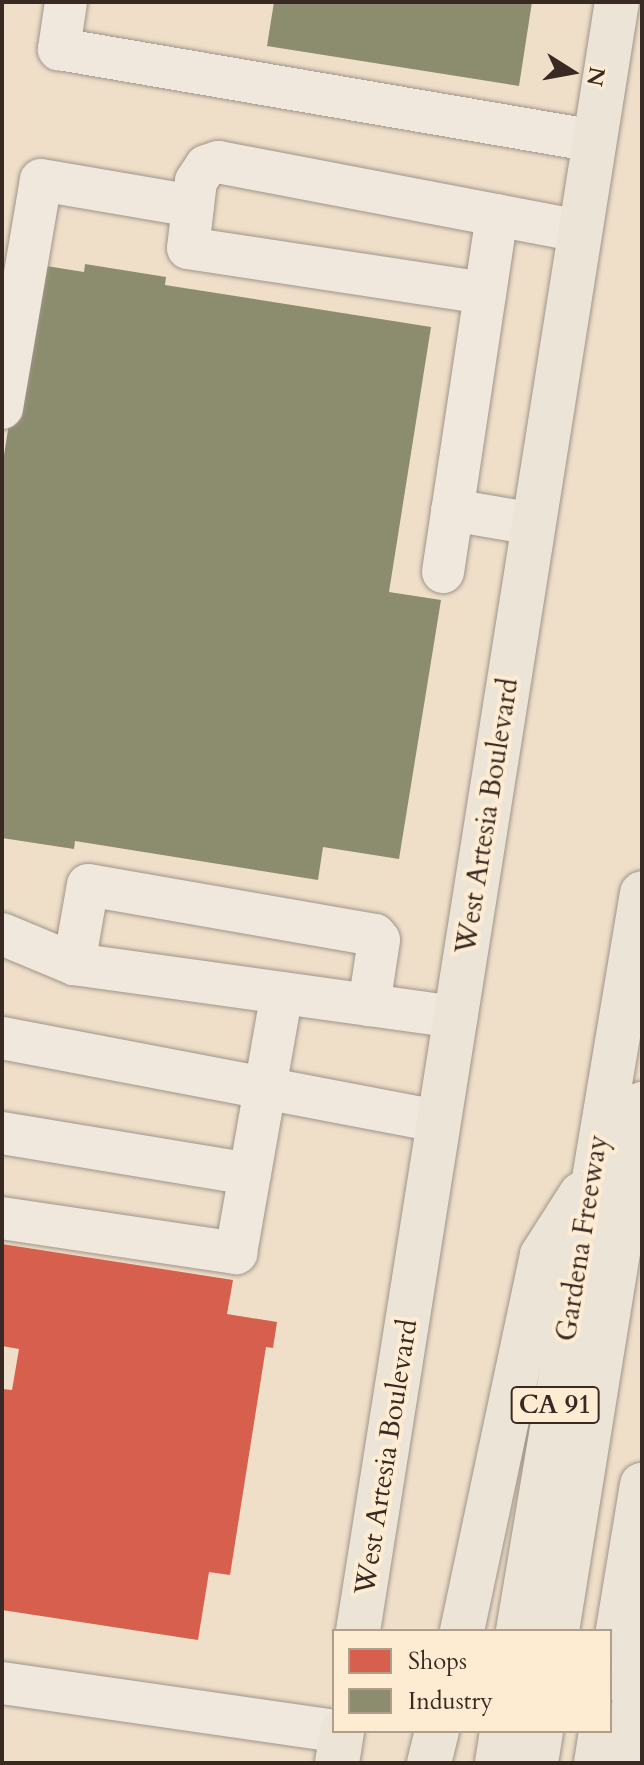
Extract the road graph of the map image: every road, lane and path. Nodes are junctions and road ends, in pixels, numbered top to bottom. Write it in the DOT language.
graph roads {
  1 [pos="66,2"];
  2 [pos="617,2"];
  3 [pos="595,141"];
  4 [pos="193,206"];
  5 [pos="497,215"];
  6 [pos="580,231"];
  7 [pos="485,293"];
  8 [pos="2,408"];
  9 [pos="452,510"];
  10 [pos="534,524"];
  11 [pos="443,572"];
  12 [pos="642,893"];
  13 [pos="2,934"];
  14 [pos="74,964"];
  15 [pos="282,993"];
  16 [pos="369,1005"];
  17 [pos="456,1017"];
  18 [pos="2,1038"];
  19 [pos="265,1089"];
  20 [pos="642,1104"];
  21 [pos="439,1121"];
  22 [pos="2,1133"];
  23 [pos="250,1174"];
  24 [pos="591,1178"];
  25 [pos="2,1218"];
  26 [pos="642,1287"];
  27 [pos="642,1485"];
  28 [pos="642,1615"];
  29 [pos="358,1629"];
  30 [pos="462,1629"];
  31 [pos="518,1629"];
  32 [pos="557,1629"];
  33 [pos="587,1629"];
  34 [pos="612,1666"];
  35 [pos="2,1683"];
  36 [pos="436,1733"];
  37 [pos="502,1733"];
  38 [pos="541,1733"];
  39 [pos="571,1733"];
  40 [pos="601,1733"];
  41 [pos="341,1742"];
  42 [pos="429,1763"];
  43 [pos="497,1763"];
  44 [pos="536,1763"];
  45 [pos="566,1763"];
  46 [pos="596,1763"];
  47 [pos="629,1763"];
  1 -- 3 [label="lane"];
  2 -- 3 [label="main road, West Artesia Boulevard"];
  3 -- 6 [label="main road, West Artesia Boulevard"];
  4 -- 5 [label="lane"];
  4 -- 7 [label="lane"];
  4 -- 8 [label="lane"];
  5 -- 6 [label="lane"];
  5 -- 7 [label="lane"];
  6 -- 10 [label="main road, West Artesia Boulevard"];
  7 -- 9 [label="lane"];
  9 -- 10 [label="lane"];
  9 -- 11 [label="lane"];
  10 -- 17 [label="main road, West Artesia Boulevard"];
  12 -- 24 [label="main road, Gardena Freeway / CA 91"];
  13 -- 14 [label="lane"];
  14 -- 15 [label="lane"];
  14 -- 16 [label="lane"];
  15 -- 16 [label="lane"];
  15 -- 19 [label="lane"];
  16 -- 17 [label="lane"];
  17 -- 21 [label="main road, West Artesia Boulevard"];
  18 -- 19 [label="lane"];
  19 -- 21 [label="lane"];
  19 -- 23 [label="lane"];
  20 -- 32 [label="main road"];
  21 -- 29 [label="main road, West Artesia Boulevard"];
  22 -- 23 [label="lane"];
  23 -- 25 [label="lane"];
  24 -- 30 [label="main road"];
  24 -- 31 [label="main road, Gardena Freeway / CA 91"];
  26 -- 33 [label="main road"];
  27 -- 34 [label="main road"];
  28 -- 47 [label="main road"];
  35 -- 41 [label="lane"];
  36 -- 42 [label="main road"];
  37 -- 43 [label="main road"];
  38 -- 44 [label="main road"];
  39 -- 45 [label="main road"];
  40 -- 46 [label="main road"];
}
